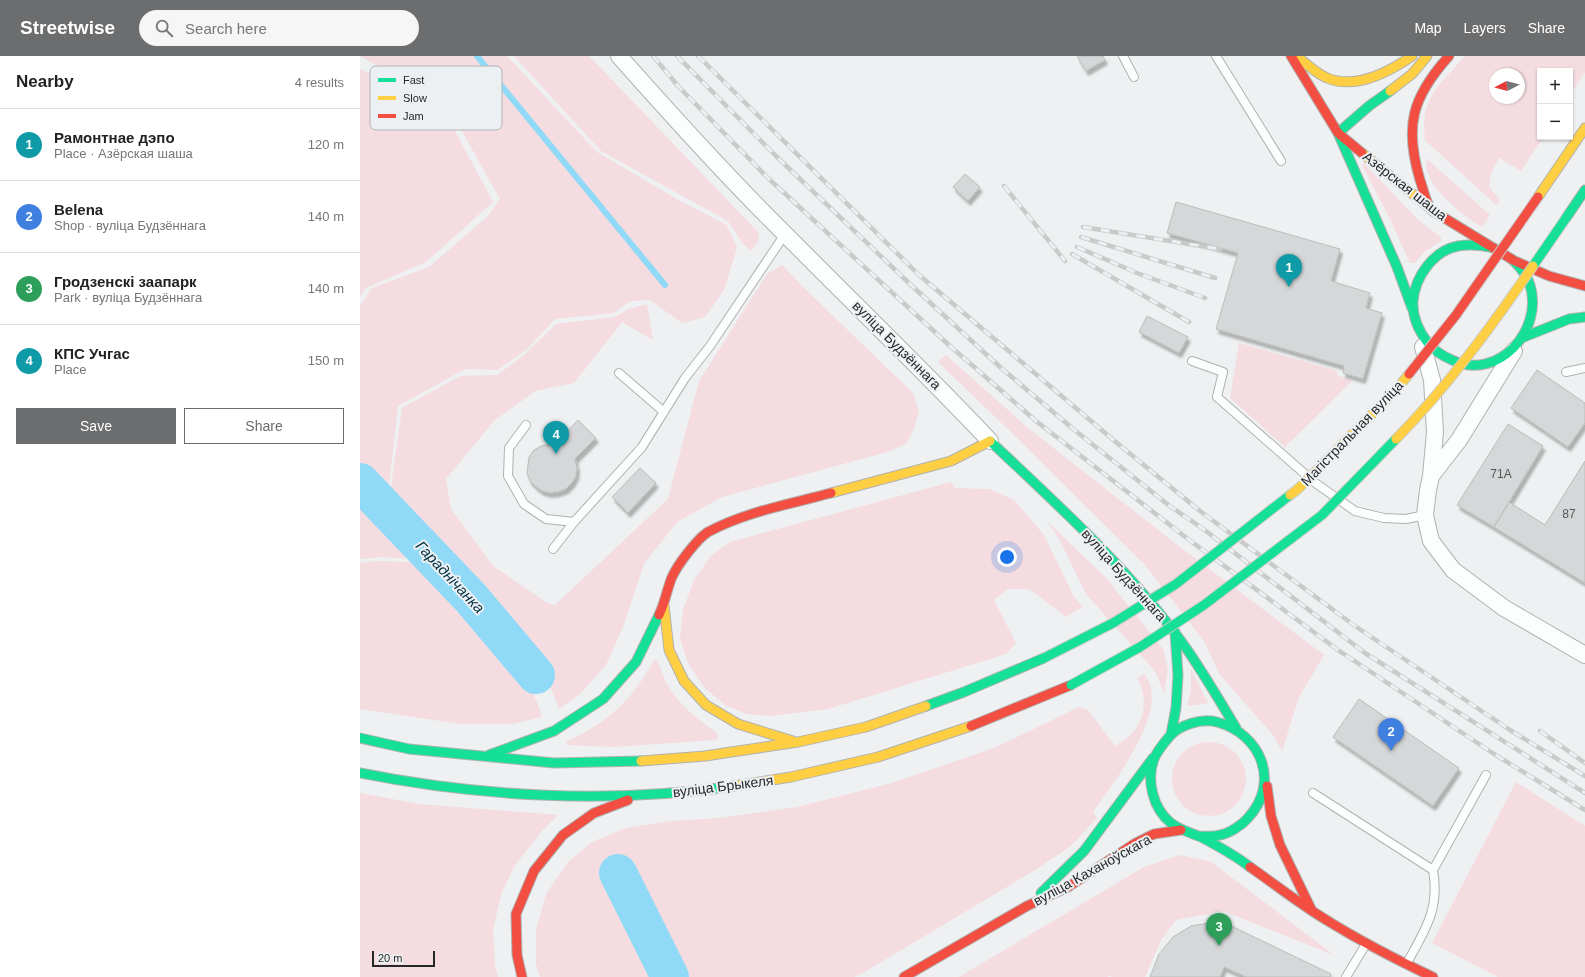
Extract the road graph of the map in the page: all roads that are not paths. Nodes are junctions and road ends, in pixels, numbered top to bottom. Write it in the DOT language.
graph roads {
  1 [pos="620,56"];
  2 [pos="1124,56"];
  3 [pos="1216,56"];
  4 [pos="1291,56"];
  5 [pos="1297,56"];
  6 [pos="1412,56"];
  7 [pos="1427,56"];
  8 [pos="1448,56"];
  9 [pos="1134,76"];
  10 [pos="1585,128"];
  11 [pos="1338,133"];
  12 [pos="1281,161"];
  13 [pos="1585,190"];
  14 [pos="1430,208"];
  15 [pos="785,234"];
  16 [pos="1494,248"];
  17 [pos="1515,261"];
  18 [pos="1585,286"];
  19 [pos="1412,310"];
  20 [pos="1585,317"];
  21 [pos="1418,330"];
  22 [pos="1521,341"];
  23 [pos="1192,361"];
  24 [pos="1585,368"];
  25 [pos="1566,372"];
  26 [pos="619,373"];
  27 [pos="664,412"];
  28 [pos="526,425"];
  29 [pos="990,441"];
  30 [pos="1431,476"];
  31 [pos="1425,515"];
  32 [pos="574,522"];
  33 [pos="553,549"];
  34 [pos="664,605"];
  35 [pos="1175,632"];
  36 [pos="1585,655"];
  37 [pos="1236,728"];
  38 [pos="1171,734"];
  39 [pos="360,738"];
  40 [pos="798,742"];
  41 [pos="1156,753"];
  42 [pos="484,757"];
  43 [pos="360,772"];
  44 [pos="1486,775"];
  45 [pos="1266,780"];
  46 [pos="1313,793"];
  47 [pos="642,795"];
  48 [pos="1181,830"];
  49 [pos="1199,836"];
  50 [pos="1433,870"];
  51 [pos="1028,906"];
  52 [pos="1313,912"];
  53 [pos="1366,944"];
  54 [pos="1407,964"];
  55 [pos="522,977"];
  56 [pos="904,977"];
  57 [pos="1346,977"];
  58 [pos="1433,977"];
  1 -- 15 [label="street, вуліца Будзённага"];
  2 -- 9 [label="lane"];
  3 -- 12 [label="lane"];
  4 -- 11 [label="main road, Азёрская шаша"];
  5 -- 6 [label="main road"];
  7 -- 11 [label="main road"];
  8 -- 14 [label="main road"];
  10 -- 40 [label="main road, Магістральная вуліца, bridge"];
  11 -- 14 [label="main road, Азёрская шаша"];
  11 -- 19 [label="main road, Азёрская шаша"];
  13 -- 47 [label="main road, вуліца Брыкеля, bridge"];
  14 -- 16 [label="main road, Азёрская шаша"];
  15 -- 27 [label="lane"];
  15 -- 29 [label="street, вуліца Будзённага"];
  16 -- 17 [label="main road"];
  16 -- 19 [label="main road"];
  17 -- 18 [label="main road"];
  17 -- 22 [label="main road"];
  19 -- 21 [label="main road"];
  20 -- 22 [label="main road"];
  21 -- 22 [label="main road"];
  21 -- 30 [label="street"];
  22 -- 30 [label="street"];
  23 -- 31 [label="lane"];
  24 -- 25 [label="lane"];
  26 -- 27 [label="lane"];
  27 -- 32 [label="lane"];
  28 -- 32 [label="lane"];
  29 -- 34 [label="main road"];
  29 -- 35 [label="main road, вуліца Будзённага"];
  30 -- 31 [label="street"];
  31 -- 36 [label="street"];
  32 -- 33 [label="lane"];
  34 -- 40 [label="main road"];
  34 -- 42 [label="main road"];
  35 -- 37 [label="main road, вуліца Будзённага"];
  35 -- 38 [label="main road"];
  37 -- 38 [label="main road"];
  37 -- 45 [label="main road"];
  38 -- 41 [label="main road"];
  39 -- 42 [label="main road"];
  40 -- 42 [label="main road"];
  41 -- 48 [label="main road"];
  41 -- 51 [label="main road, вуліца Каханоўскага"];
  43 -- 47 [label="main road, вуліца Брыкеля"];
  44 -- 50 [label="lane"];
  45 -- 49 [label="main road"];
  45 -- 52 [label="main road"];
  46 -- 50 [label="lane"];
  47 -- 55 [label="main road"];
  48 -- 49 [label="main road"];
  48 -- 51 [label="main road, вуліца Каханоўскага"];
  49 -- 52 [label="main road"];
  50 -- 54 [label="lane"];
  51 -- 56 [label="main road, вуліца Каханоўскага"];
  52 -- 53 [label="main road"];
  53 -- 54 [label="main road"];
  53 -- 57 [label="lane"];
  54 -- 58 [label="main road"];
}
